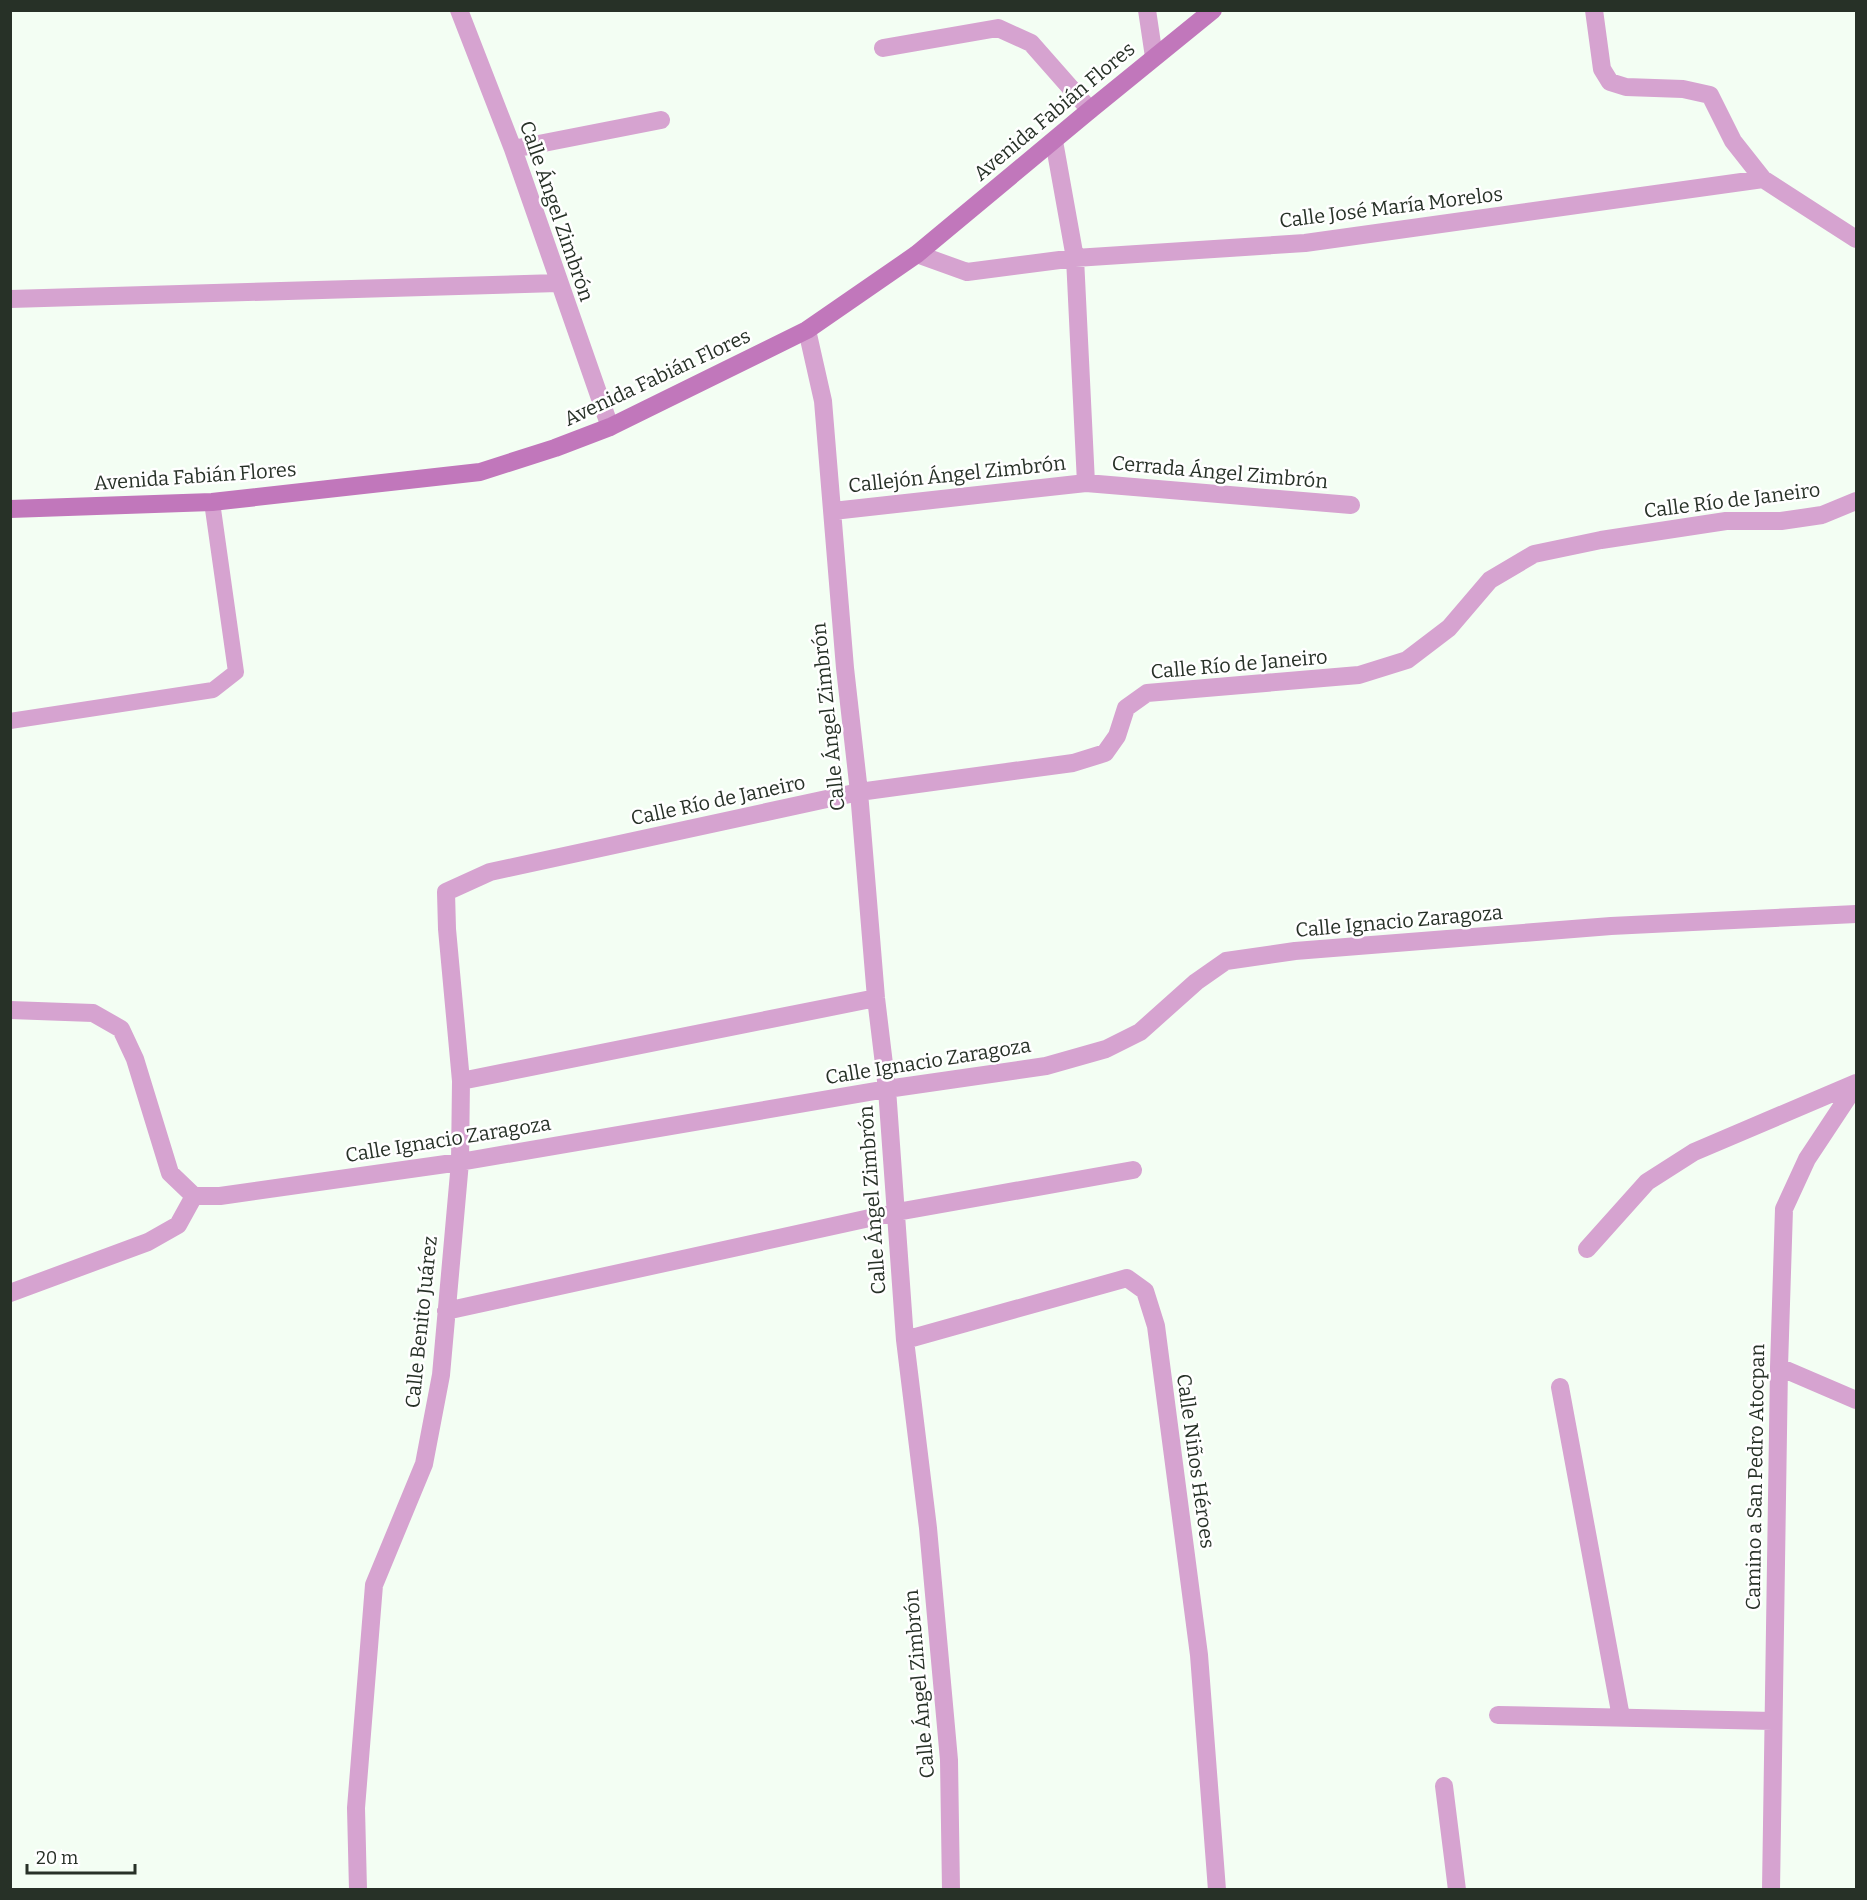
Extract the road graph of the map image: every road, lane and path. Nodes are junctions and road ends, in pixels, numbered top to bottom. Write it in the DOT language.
graph roads {
  1 [pos="459,10"];
  2 [pos="1147,10"];
  3 [pos="1213,10"];
  4 [pos="1594,10"];
  5 [pos="883,48"];
  6 [pos="1154,57"];
  7 [pos="1090,110"];
  8 [pos="661,120"];
  9 [pos="1054,141"];
  10 [pos="513,149"];
  11 [pos="1762,179"];
  12 [pos="1857,239"];
  13 [pos="917,254"];
  14 [pos="1076,258"];
  15 [pos="558,283"];
  16 [pos="10,299"];
  17 [pos="807,330"];
  18 [pos="610,427"];
  19 [pos="1086,483"];
  20 [pos="212,501"];
  21 [pos="1857,501"];
  22 [pos="1351,506"];
  23 [pos="10,510"];
  24 [pos="833,511"];
  25 [pos="10,721"];
  26 [pos="859,792"];
  27 [pos="446,892"];
  28 [pos="1857,914"];
  29 [pos="876,998"];
  30 [pos="10,1010"];
  31 [pos="461,1081"];
  32 [pos="1857,1084"];
  33 [pos="887,1089"];
  34 [pos="459,1162"];
  35 [pos="1133,1170"];
  36 [pos="194,1196"];
  37 [pos="897,1212"];
  38 [pos="1587,1250"];
  39 [pos="10,1293"];
  40 [pos="446,1311"];
  41 [pos="905,1340"];
  42 [pos="1779,1367"];
  43 [pos="1560,1387"];
  44 [pos="1857,1400"];
  45 [pos="1498,1715"];
  46 [pos="1621,1717"];
  47 [pos="1773,1721"];
  48 [pos="1444,1786"];
  49 [pos="358,1890"];
  50 [pos="951,1890"];
  51 [pos="1217,1890"];
  52 [pos="1456,1890"];
  53 [pos="1771,1890"];
  1 -- 10 [label="street, Calle Ángel Zimbrón"];
  2 -- 6 [label="street"];
  3 -- 6 [label="main road, Avenida Fabián Flores"];
  4 -- 11 [label="street"];
  5 -- 7 [label="street"];
  6 -- 7 [label="main road, Avenida Fabián Flores"];
  7 -- 9 [label="main road, Avenida Fabián Flores"];
  8 -- 10 [label="street"];
  9 -- 13 [label="main road, Avenida Fabián Flores"];
  9 -- 14 [label="street"];
  10 -- 15 [label="street, Calle Ángel Zimbrón"];
  11 -- 12 [label="street"];
  11 -- 14 [label="street, Calle José María Morelos"];
  13 -- 14 [label="street, Calle José María Morelos"];
  13 -- 17 [label="main road, Avenida Fabián Flores"];
  14 -- 19 [label="street"];
  15 -- 16 [label="street"];
  15 -- 18 [label="street, Calle Ángel Zimbrón"];
  17 -- 18 [label="main road, Avenida Fabián Flores"];
  17 -- 24 [label="street, Calle Ángel Zimbrón"];
  18 -- 20 [label="main road, Avenida Fabián Flores"];
  19 -- 22 [label="street, Cerrada Ángel Zimbrón"];
  19 -- 24 [label="street, Callejón Ángel Zimbrón"];
  20 -- 23 [label="main road, Avenida Fabián Flores"];
  20 -- 25 [label="lane"];
  21 -- 26 [label="street, Calle Río de Janeiro"];
  24 -- 26 [label="street, Calle Ángel Zimbrón"];
  26 -- 27 [label="street, Calle Río de Janeiro"];
  26 -- 29 [label="street, Calle Ángel Zimbrón"];
  27 -- 31 [label="street, Calle Benito Juárez"];
  28 -- 33 [label="street, Calle Ignacio Zaragoza"];
  29 -- 31 [label="street"];
  29 -- 33 [label="street, Calle Ángel Zimbrón"];
  30 -- 36 [label="street"];
  31 -- 34 [label="street, Calle Benito Juárez"];
  32 -- 38 [label="street"];
  32 -- 42 [label="street, Camino a San Pedro Atocpan"];
  33 -- 34 [label="street, Calle Ignacio Zaragoza"];
  33 -- 37 [label="street, Calle Ángel Zimbrón"];
  34 -- 36 [label="street, Calle Ignacio Zaragoza"];
  34 -- 40 [label="street, Calle Benito Juárez"];
  35 -- 37 [label="street"];
  36 -- 39 [label="street"];
  37 -- 40 [label="street"];
  37 -- 41 [label="street, Calle Ángel Zimbrón"];
  40 -- 49 [label="street, Calle Benito Juárez"];
  41 -- 50 [label="street, Calle Ángel Zimbrón"];
  41 -- 51 [label="street, Calle Niños Héroes"];
  42 -- 44 [label="street"];
  42 -- 47 [label="street, Camino a San Pedro Atocpan"];
  43 -- 46 [label="street"];
  45 -- 46 [label="street"];
  46 -- 47 [label="street"];
  47 -- 53 [label="street, Camino a San Pedro Atocpan"];
  48 -- 52 [label="street"];
}
